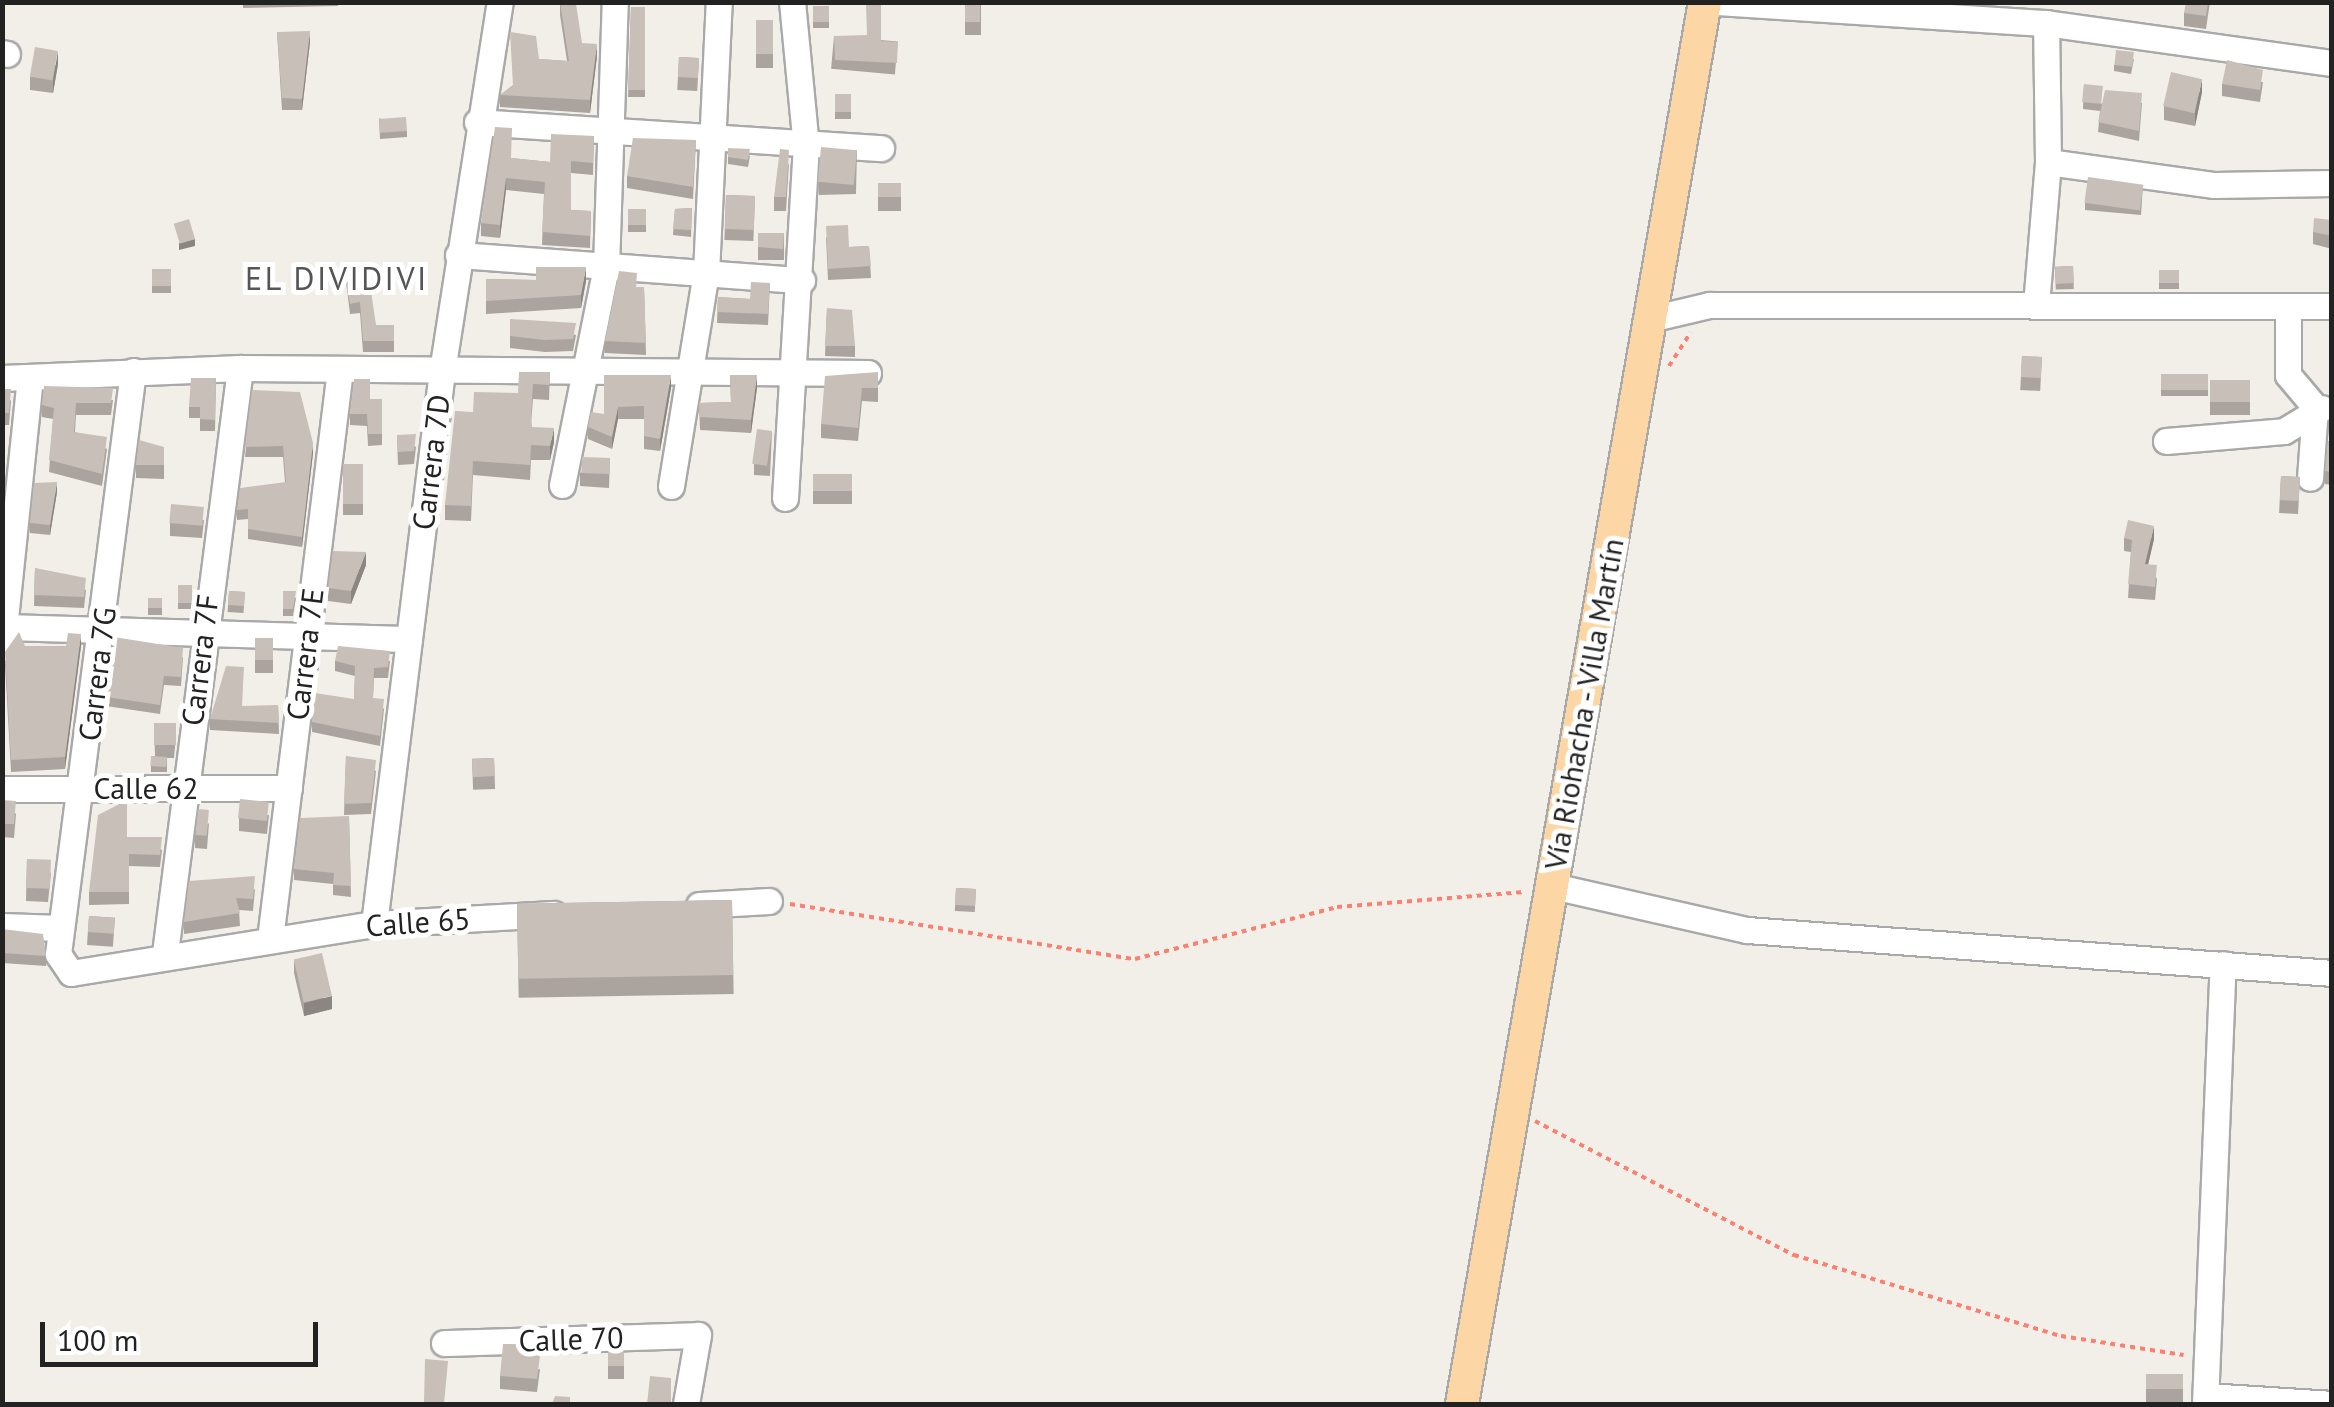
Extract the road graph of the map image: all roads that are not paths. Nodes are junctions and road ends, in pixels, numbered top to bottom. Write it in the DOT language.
graph roads {
  1 [pos="500,2"];
  2 [pos="615,2"];
  3 [pos="719,2"];
  4 [pos="792,2"];
  5 [pos="1705,2"];
  6 [pos="1718,2"];
  7 [pos="2046,23"];
  8 [pos="2332,64"];
  9 [pos="477,122"];
  10 [pos="611,130"];
  11 [pos="718,140"];
  12 [pos="806,147"];
  13 [pos="880,148"];
  14 [pos="2048,162"];
  15 [pos="2332,182"];
  16 [pos="458,255"];
  17 [pos="606,267"];
  18 [pos="706,273"];
  19 [pos="802,280"];
  20 [pos="2036,305"];
  21 [pos="2288,306"];
  22 [pos="2332,306"];
  23 [pos="1650,319"];
  24 [pos="240,368"];
  25 [pos="340,370"];
  26 [pos="442,370"];
  27 [pos="589,370"];
  28 [pos="133,371"];
  29 [pos="686,372"];
  30 [pos="794,373"];
  31 [pos="868,373"];
  32 [pos="30,377"];
  33 [pos="2,378"];
  34 [pos="2323,409"];
  35 [pos="2166,441"];
  36 [pos="2310,478"];
  37 [pos="562,485"];
  38 [pos="670,486"];
  39 [pos="785,498"];
  40 [pos="102,631"];
  41 [pos="3,634"];
  42 [pos="203,634"];
  43 [pos="307,637"];
  44 [pos="410,640"];
  45 [pos="83,788"];
  46 [pos="184,788"];
  47 [pos="289,788"];
  48 [pos="2,789"];
  49 [pos="1553,886"];
  50 [pos="769,901"];
  51 [pos="670,907"];
  52 [pos="591,912"];
  53 [pos="374,924"];
  54 [pos="2,926"];
  55 [pos="61,928"];
  56 [pos="270,939"];
  57 [pos="166,953"];
  58 [pos="2223,964"];
  59 [pos="2332,972"];
  60 [pos="72,973"];
  61 [pos="444,1343"];
  62 [pos="2206,1400"];
  63 [pos="686,1404"];
  64 [pos="1462,1404"];
  65 [pos="2332,1404"];
  1 -- 9 [label="street, Carrera 7D"];
  2 -- 10 [label="street"];
  3 -- 11 [label="street"];
  4 -- 12 [label="street"];
  5 -- 23 [label="main road, Vía Riohacha - Villa Martín"];
  6 -- 7 [label="street"];
  7 -- 8 [label="street"];
  7 -- 14 [label="street"];
  9 -- 10 [label="street"];
  9 -- 16 [label="street, Carrera 7D"];
  10 -- 11 [label="street"];
  10 -- 17 [label="street"];
  11 -- 12 [label="street"];
  11 -- 18 [label="street"];
  12 -- 13 [label="street"];
  12 -- 19 [label="street"];
  14 -- 15 [label="street"];
  14 -- 20 [label="street"];
  16 -- 17 [label="street"];
  16 -- 26 [label="street, Carrera 7D"];
  17 -- 18 [label="street"];
  17 -- 27 [label="street"];
  18 -- 19 [label="street"];
  18 -- 29 [label="street"];
  19 -- 30 [label="street"];
  20 -- 21 [label="street"];
  20 -- 23 [label="street"];
  21 -- 22 [label="street"];
  21 -- 34 [label="street"];
  23 -- 49 [label="main road, Vía Riohacha - Villa Martín"];
  24 -- 25 [label="street"];
  24 -- 28 [label="street"];
  24 -- 42 [label="street, Carrera 7F"];
  25 -- 26 [label="street"];
  25 -- 43 [label="street, Carrera 7E"];
  26 -- 27 [label="street"];
  26 -- 44 [label="street, Carrera 7D"];
  27 -- 29 [label="street"];
  27 -- 37 [label="street"];
  28 -- 32 [label="street"];
  28 -- 40 [label="street, Carrera 7G"];
  29 -- 30 [label="street"];
  29 -- 38 [label="street"];
  30 -- 31 [label="street"];
  30 -- 39 [label="street"];
  32 -- 33 [label="street"];
  32 -- 41 [label="street"];
  34 -- 35 [label="street"];
  34 -- 36 [label="street"];
  40 -- 41 [label="street"];
  40 -- 42 [label="street"];
  40 -- 45 [label="street, Carrera 7G"];
  42 -- 43 [label="street"];
  42 -- 46 [label="street, Carrera 7F"];
  43 -- 44 [label="street"];
  43 -- 47 [label="street, Carrera 7E"];
  44 -- 53 [label="street, Carrera 7D"];
  45 -- 46 [label="street, Calle 62"];
  45 -- 48 [label="street, Calle 62"];
  45 -- 55 [label="street, Carrera 7G"];
  46 -- 47 [label="street, Calle 62"];
  46 -- 57 [label="street, Carrera 7F"];
  47 -- 56 [label="street, Carrera 7E"];
  49 -- 58 [label="street"];
  49 -- 64 [label="main road, Vía Riohacha - Villa Martín"];
  50 -- 51 [label="street"];
  52 -- 53 [label="street, Calle 65"];
  53 -- 56 [label="street, Calle 65"];
  54 -- 55 [label="street"];
  55 -- 60 [label="street, Carrera 7G"];
  56 -- 57 [label="street, Calle 65"];
  57 -- 60 [label="street, Calle 65"];
  58 -- 59 [label="street"];
  58 -- 62 [label="street"];
  61 -- 63 [label="street, Calle 70"];
  62 -- 65 [label="street"];
}
